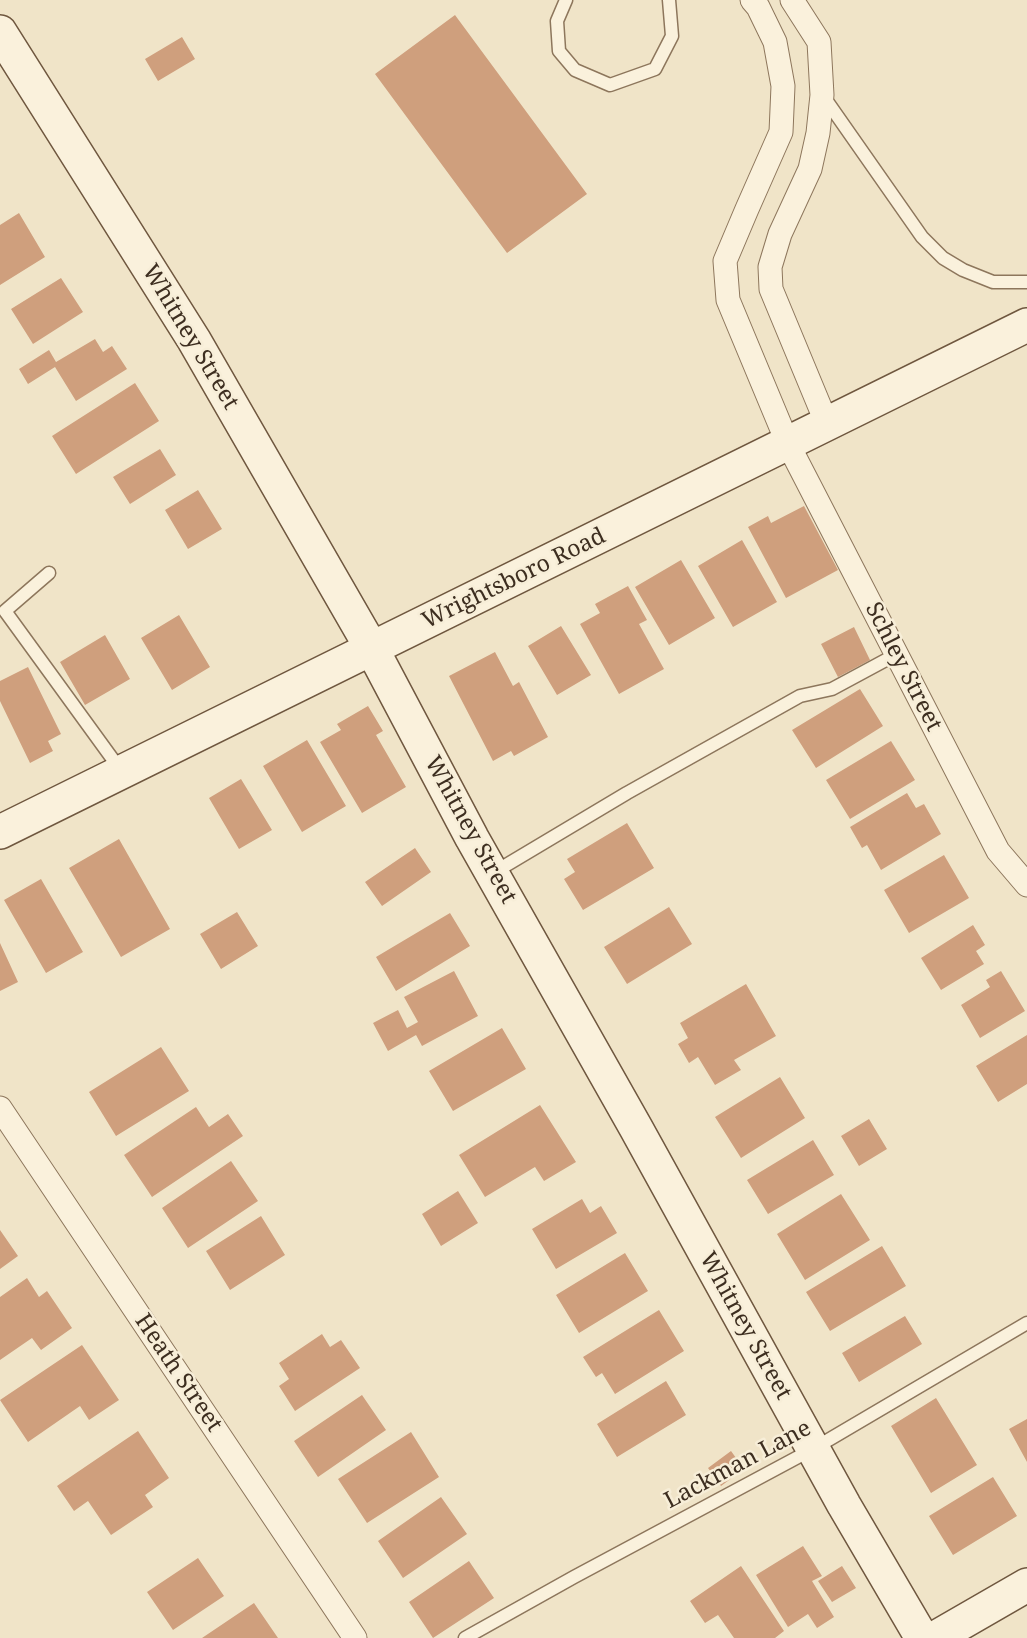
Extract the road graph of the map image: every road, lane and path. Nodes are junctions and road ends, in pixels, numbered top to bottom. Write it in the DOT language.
graph roads {
  1 [pos="566,0"];
  2 [pos="670,0"];
  3 [pos="752,0"];
  4 [pos="792,0"];
  5 [pos="0,32"];
  6 [pos="822,95"];
  7 [pos="1027,282"];
  8 [pos="1027,325"];
  9 [pos="827,424"];
  10 [pos="788,444"];
  11 [pos="49,573"];
  12 [pos="372,649"];
  13 [pos="897,654"];
  14 [pos="122,772"];
  15 [pos="0,832"];
  16 [pos="492,873"];
  17 [pos="1027,886"];
  18 [pos="0,1108"];
  19 [pos="1027,1323"];
  20 [pos="813,1449"];
  21 [pos="1027,1585"];
  22 [pos="355,1638"];
  23 [pos="465,1638"];
  24 [pos="922,1638"];
  25 [pos="935,1638"];
  1 -- 2 [label="lane"];
  3 -- 10 [label="street, Schley Street"];
  4 -- 6 [label="street"];
  5 -- 12 [label="street, Whitney Street"];
  6 -- 7 [label="lane"];
  6 -- 9 [label="street"];
  8 -- 9 [label="street, Wrightsboro Road"];
  9 -- 10 [label="street, Wrightsboro Road"];
  10 -- 12 [label="street, Wrightsboro Road"];
  10 -- 13 [label="street, Schley Street"];
  11 -- 14 [label="lane"];
  12 -- 14 [label="street, Wrightsboro Road"];
  12 -- 16 [label="street, Whitney Street"];
  13 -- 16 [label="lane"];
  13 -- 17 [label="street, Schley Street"];
  14 -- 15 [label="street, Wrightsboro Road"];
  16 -- 20 [label="street, Whitney Street"];
  18 -- 22 [label="street, Heath Street"];
  19 -- 20 [label="lane, Lackman Lane"];
  20 -- 23 [label="lane, Lackman Lane"];
  20 -- 24 [label="street, Whitney Street"];
  21 -- 25 [label="street"];
}
